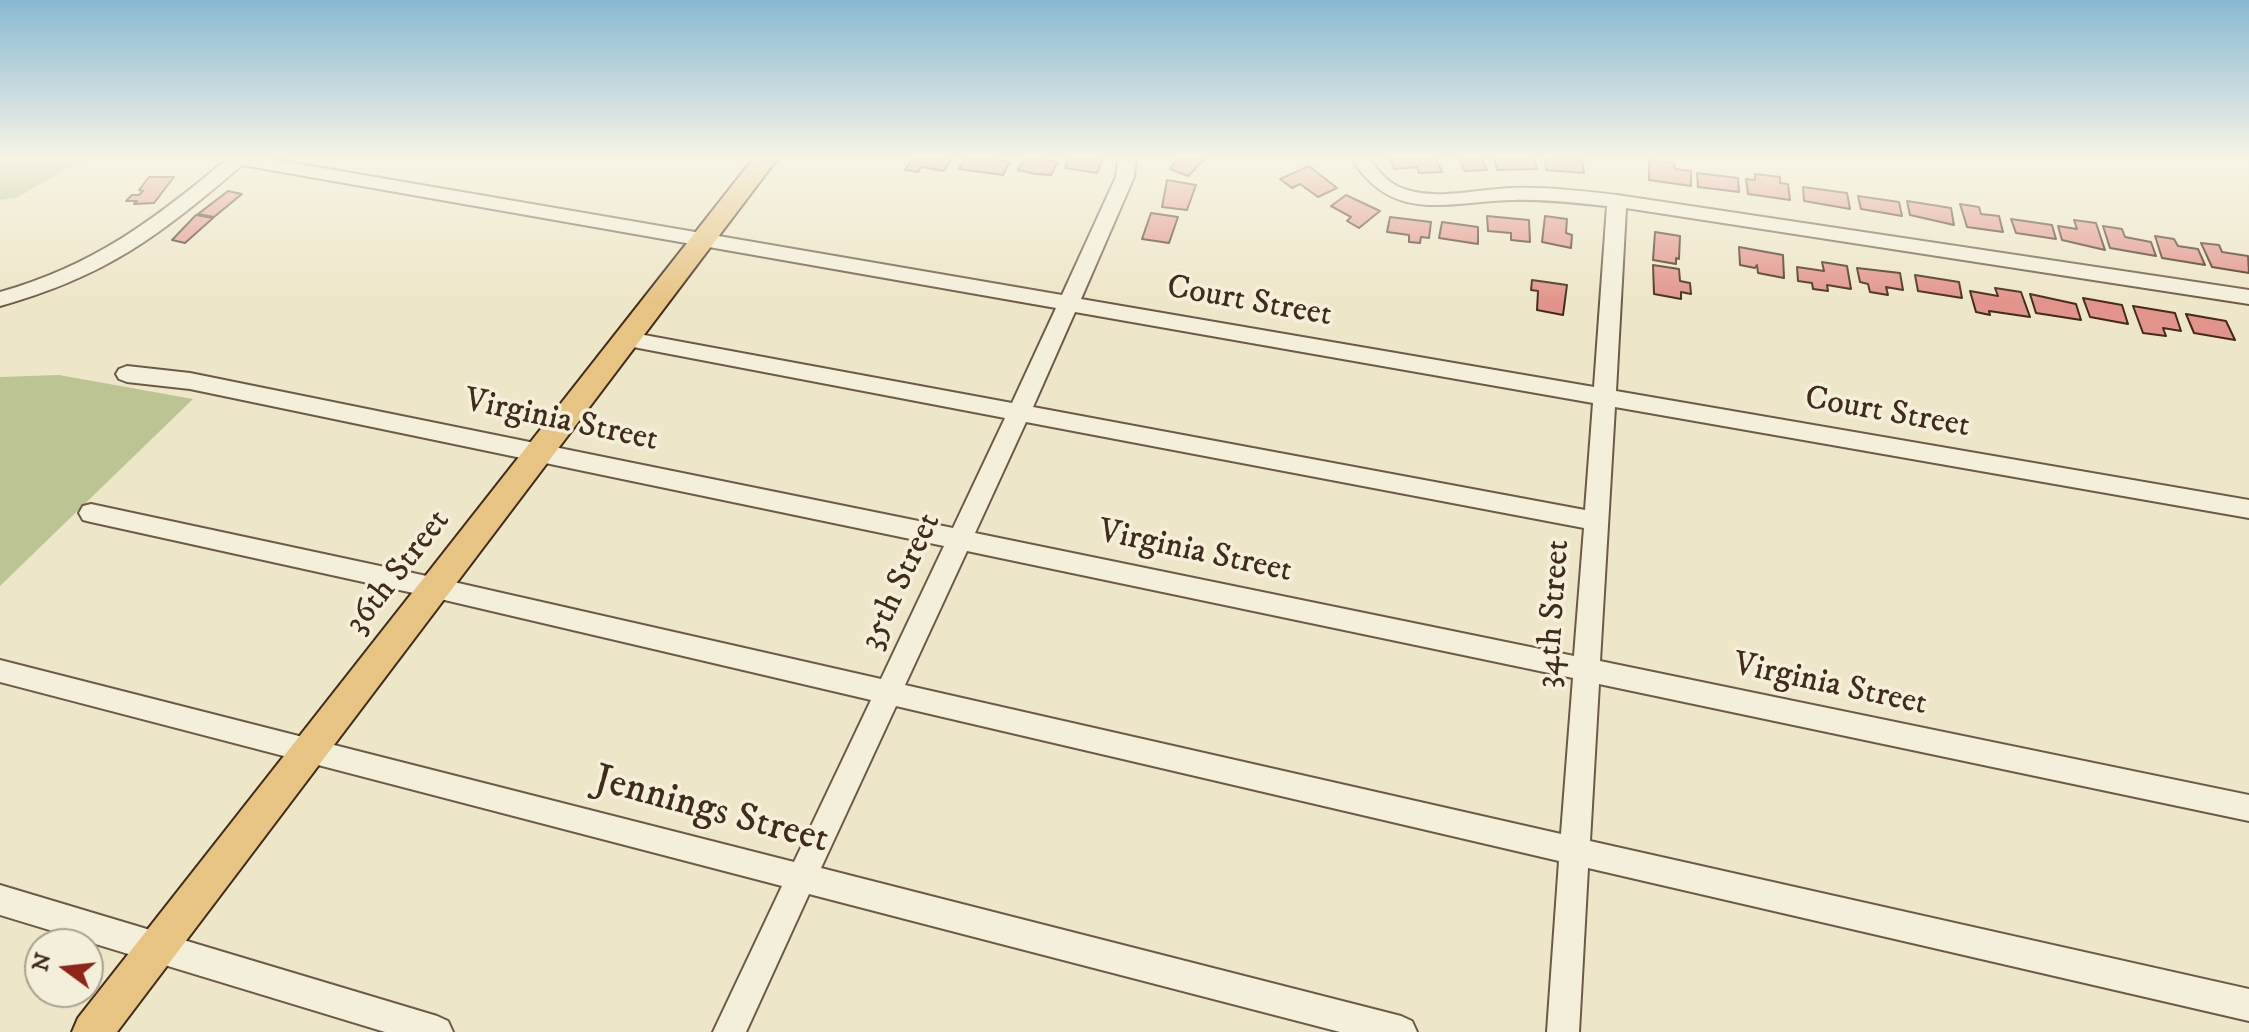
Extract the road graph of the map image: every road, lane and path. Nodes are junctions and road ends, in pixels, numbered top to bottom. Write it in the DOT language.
graph roads {
  1 [pos="182,207"];
  2 [pos="511,207"];
  3 [pos="729,207"];
  4 [pos="1112,207"];
  5 [pos="1617,207"];
  6 [pos="1658,207"];
  7 [pos="703,241"];
  8 [pos="2249,297"];
  9 [pos="0,299"];
  10 [pos="1069,304"];
  11 [pos="628,339"];
  12 [pos="127,374"];
  13 [pos="1603,398"];
  14 [pos="1019,413"];
  15 [pos="540,452"];
  16 [pos="2249,509"];
  17 [pos="91,513"];
  18 [pos="1596,521"];
  19 [pos="959,540"];
  20 [pos="436,588"];
  21 [pos="1584,669"];
  22 [pos="0,671"];
  23 [pos="887,693"];
  24 [pos="310,749"];
  25 [pos="2249,808"];
  26 [pos="1575,851"];
  27 [pos="802,877"];
  28 [pos="0,900"];
  29 [pos="158,947"];
  30 [pos="2249,1005"];
  31 [pos="92,1032"];
  32 [pos="437,1032"];
  33 [pos="729,1032"];
  34 [pos="1401,1032"];
  35 [pos="1563,1032"];
  1 -- 9 [label="street"];
  2 -- 7 [label="street, Court Street"];
  3 -- 7 [label="main road, 36th Street"];
  4 -- 10 [label="street, 35th Street"];
  5 -- 13 [label="street, 34th Street"];
  6 -- 8 [label="street"];
  7 -- 10 [label="street, Court Street"];
  7 -- 11 [label="main road, 36th Street"];
  10 -- 13 [label="street, Court Street"];
  10 -- 14 [label="street, 35th Street"];
  11 -- 14 [label="street"];
  11 -- 15 [label="main road, 36th Street"];
  12 -- 15 [label="street, Virginia Street"];
  13 -- 16 [label="street, Court Street"];
  13 -- 18 [label="street, 34th Street"];
  14 -- 18 [label="street"];
  14 -- 19 [label="street, 35th Street"];
  15 -- 19 [label="street, Virginia Street"];
  15 -- 20 [label="main road, 36th Street"];
  17 -- 20 [label="street"];
  18 -- 21 [label="street, 34th Street"];
  19 -- 21 [label="street, Virginia Street"];
  19 -- 23 [label="street, 35th Street"];
  20 -- 23 [label="street"];
  20 -- 24 [label="main road, 36th Street"];
  21 -- 25 [label="street, Virginia Street"];
  21 -- 26 [label="street, 34th Street"];
  22 -- 24 [label="street, Jennings Street"];
  23 -- 26 [label="street"];
  23 -- 27 [label="street, 35th Street"];
  24 -- 27 [label="street, Jennings Street"];
  24 -- 29 [label="main road, 36th Street"];
  26 -- 30 [label="street"];
  26 -- 35 [label="street, 34th Street"];
  27 -- 33 [label="street, 35th Street"];
  27 -- 34 [label="street, Jennings Street"];
  28 -- 29 [label="street"];
  29 -- 31 [label="main road, 36th Street"];
  29 -- 32 [label="street"];
}
